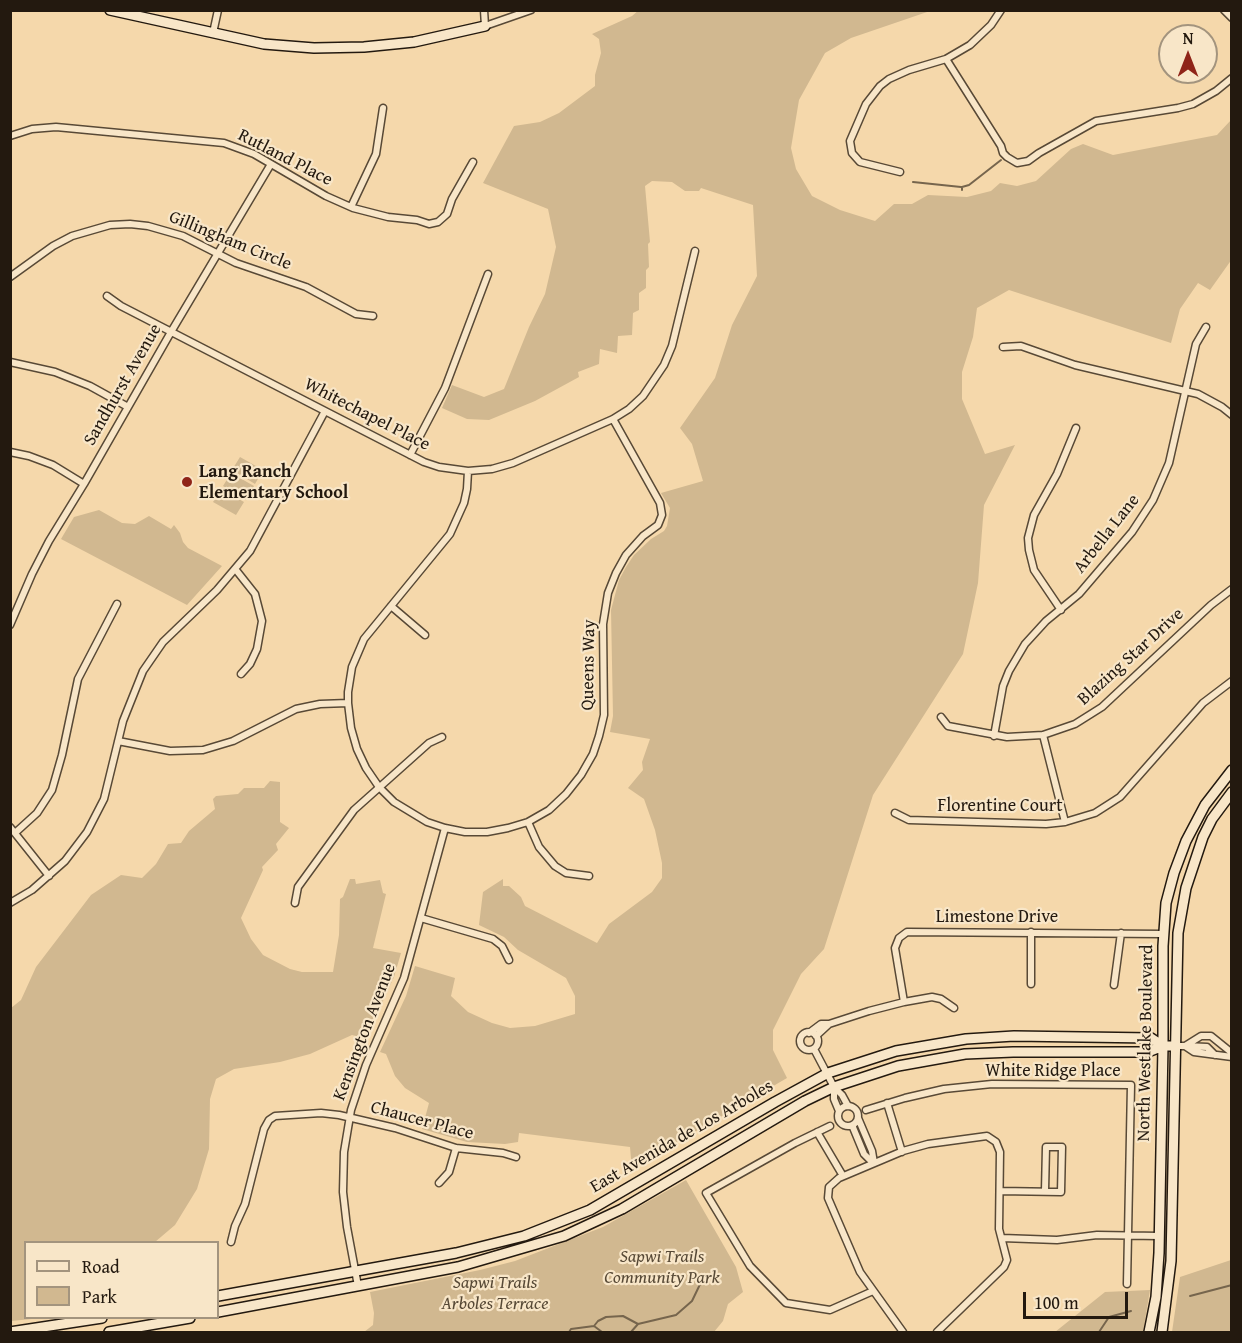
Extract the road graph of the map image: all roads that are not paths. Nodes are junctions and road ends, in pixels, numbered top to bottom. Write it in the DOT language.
graph roads {
  1 [pos="110,10"];
  2 [pos="218,10"];
  3 [pos="484,10"];
  4 [pos="531,10"];
  5 [pos="1001,10"];
  6 [pos="1224,10"];
  7 [pos="1232,18"];
  8 [pos="485,26"];
  9 [pos="213,33"];
  10 [pos="946,59"];
  11 [pos="1232,78"];
  12 [pos="383,108"];
  13 [pos="10,136"];
  14 [pos="472,162"];
  15 [pos="271,164"];
  16 [pos="900,172"];
  17 [pos="351,207"];
  18 [pos="695,251"];
  19 [pos="218,253"];
  20 [pos="488,274"];
  21 [pos="10,277"];
  22 [pos="107,296"];
  23 [pos="373,316"];
  24 [pos="1206,327"];
  25 [pos="171,332"];
  26 [pos="1003,346"];
  27 [pos="10,362"];
  28 [pos="1184,390"];
  29 [pos="128,407"];
  30 [pos="325,411"];
  31 [pos="1232,415"];
  32 [pos="613,419"];
  33 [pos="1076,428"];
  34 [pos="10,452"];
  35 [pos="410,455"];
  36 [pos="468,471"];
  37 [pos="84,484"];
  38 [pos="236,570"];
  39 [pos="1232,589"];
  40 [pos="117,604"];
  41 [pos="391,606"];
  42 [pos="1061,610"];
  43 [pos="10,626"];
  44 [pos="425,635"];
  45 [pos="241,674"];
  46 [pos="1232,681"];
  47 [pos="348,703"];
  48 [pos="941,717"];
  49 [pos="1043,735"];
  50 [pos="994,736"];
  51 [pos="442,737"];
  52 [pos="118,741"];
  53 [pos="1232,770"];
  54 [pos="379,787"];
  55 [pos="1232,792"];
  56 [pos="895,813"];
  57 [pos="528,822"];
  58 [pos="1065,822"];
  59 [pos="445,828"];
  60 [pos="13,830"];
  61 [pos="49,876"];
  62 [pos="589,876"];
  63 [pos="10,903"];
  64 [pos="295,903"];
  65 [pos="421,918"];
  66 [pos="1032,932"];
  67 [pos="1121,933"];
  68 [pos="1163,934"];
  69 [pos="508,960"];
  70 [pos="1031,984"];
  71 [pos="1114,985"];
  72 [pos="904,1002"];
  73 [pos="954,1008"];
  74 [pos="829,1024"];
  75 [pos="809,1032"];
  76 [pos="816,1036"];
  77 [pos="1217,1042"];
  78 [pos="1163,1046"];
  79 [pos="1180,1046"];
  80 [pos="814,1049"];
  81 [pos="1215,1055"];
  82 [pos="1232,1055"];
  83 [pos="828,1073"];
  84 [pos="834,1088"];
  85 [pos="887,1103"];
  86 [pos="848,1106"];
  87 [pos="866,1110"];
  88 [pos="839,1111"];
  89 [pos="349,1118"];
  90 [pos="858,1118"];
  91 [pos="852,1125"];
  92 [pos="830,1126"];
  93 [pos="817,1132"];
  94 [pos="456,1148"];
  95 [pos="902,1152"];
  96 [pos="516,1156"];
  97 [pos="874,1163"];
  98 [pos="843,1176"];
  99 [pos="439,1183"];
  100 [pos="1000,1191"];
  101 [pos="1045,1191"];
  102 [pos="1128,1236"];
  103 [pos="1159,1236"];
  104 [pos="1002,1238"];
  105 [pos="231,1242"];
  106 [pos="355,1271"];
  107 [pos="1127,1284"];
  108 [pos="358,1286"];
  109 [pos="873,1291"];
  110 [pos="219,1296"];
  111 [pos="219,1312"];
  112 [pos="90,1319"];
  113 [pos="179,1319"];
  114 [pos="10,1332"];
  115 [pos="109,1332"];
  116 [pos="903,1332"];
  117 [pos="937,1332"];
  118 [pos="1149,1332"];
  119 [pos="1162,1332"];
  1 -- 9 [label="main road"];
  2 -- 9 [label="street"];
  3 -- 8 [label="street"];
  4 -- 8 [label="street"];
  5 -- 10 [label="street"];
  6 -- 7 [label="street"];
  8 -- 9 [label="main road"];
  10 -- 11 [label="street"];
  10 -- 16 [label="street"];
  12 -- 17 [label="street"];
  13 -- 15 [label="street, Rutland Place"];
  14 -- 17 [label="street, Rutland Place"];
  15 -- 17 [label="street, Rutland Place"];
  15 -- 19 [label="street, Sandhurst Avenue"];
  18 -- 32 [label="street, Whitechapel Place"];
  19 -- 21 [label="street, Gillingham Circle"];
  19 -- 23 [label="street, Gillingham Circle"];
  19 -- 25 [label="street, Sandhurst Avenue"];
  20 -- 35 [label="street"];
  22 -- 25 [label="street, Whitechapel Place"];
  24 -- 28 [label="street, Arbella Lane"];
  25 -- 29 [label="street, Sandhurst Avenue"];
  25 -- 30 [label="street, Whitechapel Place"];
  26 -- 28 [label="street"];
  27 -- 29 [label="street"];
  28 -- 31 [label="street"];
  28 -- 42 [label="street, Arbella Lane"];
  29 -- 37 [label="street, Sandhurst Avenue"];
  30 -- 35 [label="street, Whitechapel Place"];
  30 -- 38 [label="street"];
  32 -- 36 [label="street, Whitechapel Place"];
  32 -- 57 [label="street, Queens Way"];
  33 -- 42 [label="street"];
  34 -- 37 [label="street"];
  35 -- 36 [label="street, Whitechapel Place"];
  36 -- 41 [label="street, Queens Way"];
  37 -- 43 [label="street, Sandhurst Avenue"];
  38 -- 45 [label="street"];
  38 -- 52 [label="street"];
  39 -- 49 [label="street, Blazing Star Drive"];
  40 -- 60 [label="street"];
  41 -- 44 [label="street"];
  41 -- 47 [label="street, Queens Way"];
  42 -- 50 [label="street, Arbella Lane"];
  46 -- 58 [label="street, Florentine Court"];
  47 -- 52 [label="street"];
  47 -- 54 [label="street, Queens Way"];
  48 -- 50 [label="street, Blazing Star Drive"];
  49 -- 50 [label="street, Blazing Star Drive"];
  49 -- 58 [label="street"];
  51 -- 54 [label="street"];
  52 -- 61 [label="street"];
  53 -- 68 [label="main road, North Westlake Boulevard"];
  54 -- 59 [label="street, Queens Way"];
  54 -- 64 [label="street"];
  55 -- 79 [label="main road, North Westlake Boulevard"];
  56 -- 58 [label="street, Florentine Court"];
  57 -- 59 [label="street, Queens Way"];
  57 -- 62 [label="street"];
  59 -- 65 [label="street, Kensington Avenue"];
  60 -- 61 [label="street"];
  61 -- 63 [label="street"];
  65 -- 69 [label="street"];
  65 -- 89 [label="street, Kensington Avenue"];
  66 -- 67 [label="street, Limestone Drive"];
  66 -- 70 [label="street"];
  66 -- 72 [label="street, Limestone Drive"];
  67 -- 68 [label="street, Limestone Drive"];
  67 -- 71 [label="street"];
  68 -- 78 [label="main road, North Westlake Boulevard"];
  72 -- 73 [label="street"];
  72 -- 74 [label="street"];
  74 -- 75 [label="street"];
  74 -- 76 [label="street"];
  75 -- 76 [label="street"];
  75 -- 80 [label="street"];
  76 -- 80 [label="street"];
  77 -- 79 [label="street, East Avenida de Los Arboles"];
  77 -- 81 [label="street"];
  77 -- 82 [label="street, East Avenida de Los Arboles"];
  78 -- 79 [label="main road, East Avenida de Los Arboles"];
  78 -- 83 [label="main road, East Avenida de Los Arboles"];
  78 -- 84 [label="main road, East Avenida de Los Arboles"];
  78 -- 103 [label="main road, North Westlake Boulevard"];
  79 -- 81 [label="street, East Avenida de Los Arboles"];
  79 -- 119 [label="main road, North Westlake Boulevard"];
  80 -- 83 [label="street"];
  81 -- 82 [label="street, East Avenida de Los Arboles"];
  83 -- 84 [label="street"];
  83 -- 106 [label="main road, East Avenida de Los Arboles"];
  84 -- 86 [label="street"];
  84 -- 88 [label="street"];
  84 -- 108 [label="main road, East Avenida de Los Arboles"];
  85 -- 87 [label="street, White Ridge Place"];
  85 -- 95 [label="street"];
  85 -- 102 [label="street, White Ridge Place"];
  86 -- 88 [label="street"];
  86 -- 90 [label="street"];
  88 -- 91 [label="street"];
  89 -- 94 [label="street, Chaucer Place"];
  89 -- 105 [label="street, Chaucer Place"];
  89 -- 106 [label="street, Kensington Avenue"];
  90 -- 91 [label="street"];
  90 -- 97 [label="street"];
  91 -- 97 [label="street"];
  92 -- 93 [label="street"];
  93 -- 98 [label="street"];
  93 -- 109 [label="street"];
  94 -- 96 [label="street, Chaucer Place"];
  94 -- 99 [label="street"];
  95 -- 97 [label="street"];
  95 -- 100 [label="street"];
  97 -- 98 [label="street"];
  98 -- 109 [label="street"];
  100 -- 101 [label="street"];
  100 -- 104 [label="street"];
  101 -- 101 [label="street"];
  102 -- 103 [label="street"];
  102 -- 104 [label="street"];
  102 -- 107 [label="street, White Ridge Place"];
  103 -- 118 [label="main road, North Westlake Boulevard"];
  104 -- 117 [label="street"];
  106 -- 108 [label="street, Kensington Avenue"];
  106 -- 110 [label="main road, East Avenida de Los Arboles"];
  108 -- 111 [label="main road, East Avenida de Los Arboles"];
  109 -- 116 [label="street"];
  112 -- 114 [label="main road"];
  113 -- 115 [label="main road"];
}
